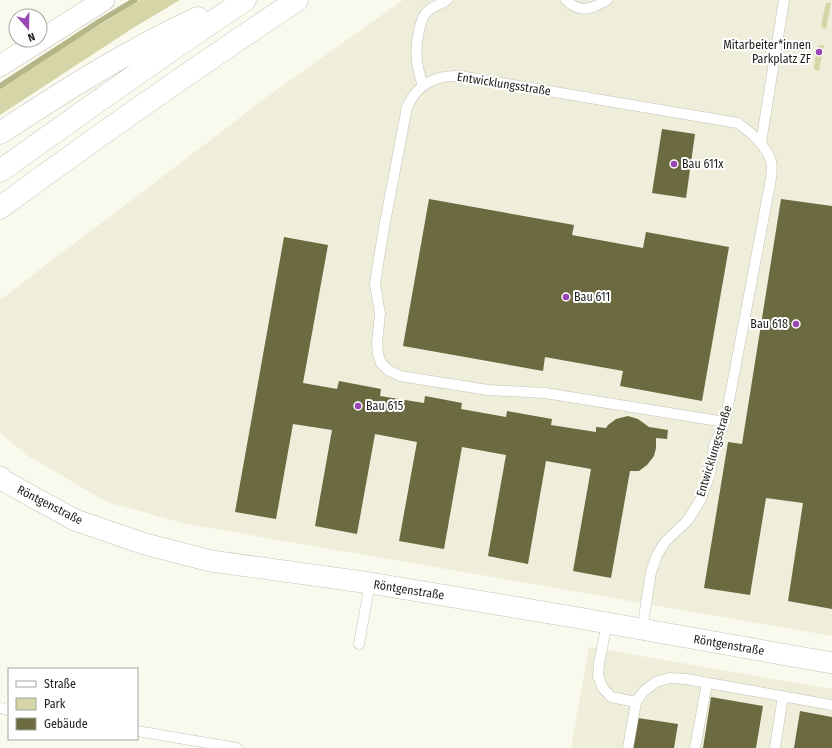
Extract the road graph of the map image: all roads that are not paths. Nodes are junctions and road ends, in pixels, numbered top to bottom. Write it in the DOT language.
graph roads {
  1 [pos="104,0"];
  2 [pos="239,0"];
  3 [pos="245,0"];
  4 [pos="297,0"];
  5 [pos="447,0"];
  6 [pos="566,0"];
  7 [pos="607,0"];
  8 [pos="784,0"];
  9 [pos="0,66"];
  10 [pos="423,86"];
  11 [pos="0,133"];
  12 [pos="761,143"];
  13 [pos="0,171"];
  14 [pos="0,208"];
  15 [pos="725,422"];
  16 [pos="1,482"];
  17 [pos="370,583"];
  18 [pos="607,623"];
  19 [pos="642,630"];
  20 [pos="359,644"];
  21 [pos="832,663"];
  22 [pos="707,683"];
  23 [pos="783,696"];
  24 [pos="636,702"];
  25 [pos="832,705"];
  26 [pos="138,731"];
  27 [pos="175,738"];
  28 [pos="173,748"];
  29 [pos="237,748"];
  30 [pos="628,748"];
  31 [pos="695,748"];
  32 [pos="775,748"];
  1 -- 9 [label="street"];
  2 -- 11 [label="highway"];
  3 -- 13 [label="highway"];
  4 -- 14 [label="highway"];
  5 -- 10 [label="lane"];
  6 -- 7 [label="lane"];
  8 -- 12 [label="lane"];
  10 -- 12 [label="lane, Entwicklungsstraße"];
  10 -- 15 [label="lane, Entwicklungsstraße"];
  12 -- 15 [label="lane, Entwicklungsstraße"];
  15 -- 19 [label="lane, Entwicklungsstraße"];
  16 -- 17 [label="street, Röntgenstraße"];
  17 -- 18 [label="street, Röntgenstraße"];
  17 -- 20 [label="lane"];
  18 -- 19 [label="street, Röntgenstraße"];
  18 -- 24 [label="lane"];
  19 -- 21 [label="street, Röntgenstraße"];
  22 -- 23 [label="lane"];
  22 -- 24 [label="lane"];
  22 -- 31 [label="lane"];
  23 -- 25 [label="lane"];
  23 -- 32 [label="lane"];
  24 -- 30 [label="lane"];
  26 -- 27 [label="lane"];
  27 -- 28 [label="lane"];
  27 -- 29 [label="lane"];
}
